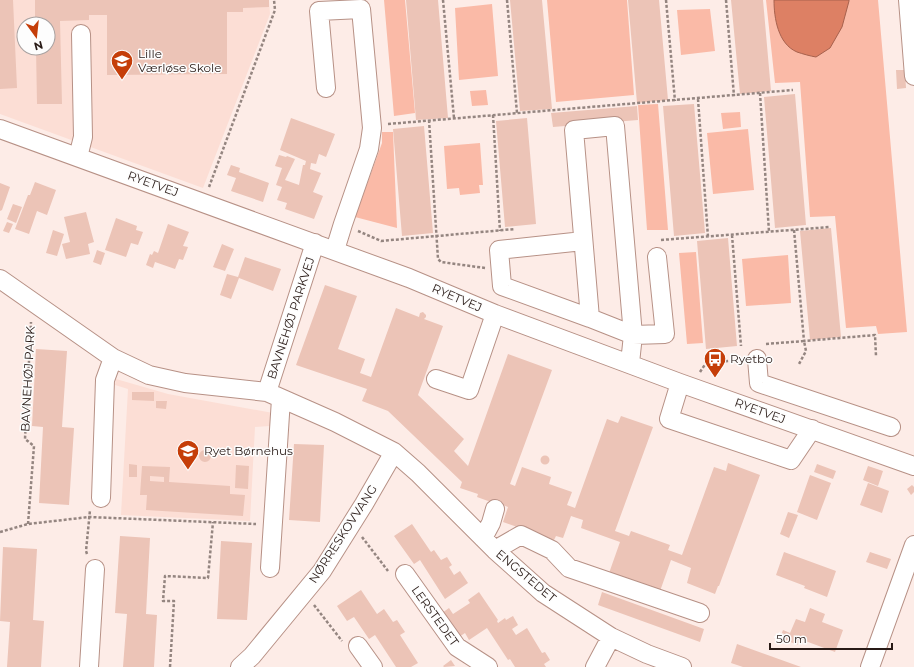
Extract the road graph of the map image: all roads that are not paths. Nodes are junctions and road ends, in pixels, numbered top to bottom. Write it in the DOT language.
graph roads {
  1 [pos="908,0"];
  2 [pos="81,34"];
  3 [pos="914,76"];
  4 [pos="326,88"];
  5 [pos="0,128"];
  6 [pos="78,157"];
  7 [pos="583,241"];
  8 [pos="314,243"];
  9 [pos="656,249"];
  10 [pos="336,250"];
  11 [pos="0,279"];
  12 [pos="495,314"];
  13 [pos="590,318"];
  14 [pos="633,335"];
  15 [pos="757,350"];
  16 [pos="113,358"];
  17 [pos="630,363"];
  18 [pos="436,379"];
  19 [pos="685,384"];
  20 [pos="274,395"];
  21 [pos="890,427"];
  22 [pos="812,429"];
  23 [pos="394,452"];
  24 [pos="914,466"];
  25 [pos="101,498"];
  26 [pos="495,509"];
  27 [pos="489,544"];
  28 [pos="914,545"];
  29 [pos="270,568"];
  30 [pos="95,569"];
  31 [pos="405,574"];
  32 [pos="700,613"];
  33 [pos="610,638"];
  34 [pos="358,646"];
  35 [pos="89,667"];
  36 [pos="240,667"];
  37 [pos="373,667"];
  38 [pos="488,667"];
  39 [pos="595,667"];
  40 [pos="682,667"];
  41 [pos="870,667"];
  1 -- 3 [label="street"];
  2 -- 6 [label="street"];
  4 -- 10 [label="street"];
  5 -- 6 [label="street, RYETVEJ"];
  6 -- 8 [label="street, RYETVEJ"];
  7 -- 13 [label="street"];
  7 -- 13 [label="street"];
  7 -- 14 [label="street"];
  8 -- 10 [label="street, RYETVEJ"];
  8 -- 20 [label="street, BAVNEHØJ PARKVEJ"];
  9 -- 14 [label="street"];
  10 -- 12 [label="street, RYETVEJ"];
  11 -- 16 [label="street, BAVNEHØJ PARK"];
  12 -- 17 [label="street, RYETVEJ"];
  12 -- 18 [label="street"];
  13 -- 14 [label="street"];
  14 -- 17 [label="street"];
  15 -- 21 [label="street"];
  16 -- 20 [label="street, BAVNEHØJ PARK"];
  16 -- 25 [label="street"];
  17 -- 19 [label="street, RYETVEJ"];
  19 -- 22 [label="street, RYETVEJ"];
  19 -- 22 [label="street"];
  20 -- 23 [label="street, BAVNEHØJ PARK"];
  20 -- 29 [label="street"];
  22 -- 24 [label="street, RYETVEJ"];
  23 -- 27 [label="street, ENGSTEDET"];
  23 -- 36 [label="street, NØRRESKOVVANG"];
  26 -- 27 [label="street"];
  27 -- 32 [label="street"];
  27 -- 33 [label="street, ENGSTEDET"];
  28 -- 41 [label="street"];
  30 -- 35 [label="street"];
  31 -- 38 [label="street, LERSTEDET"];
  33 -- 39 [label="street"];
  33 -- 40 [label="street, ENGSTEDET"];
  34 -- 37 [label="street"];
}
